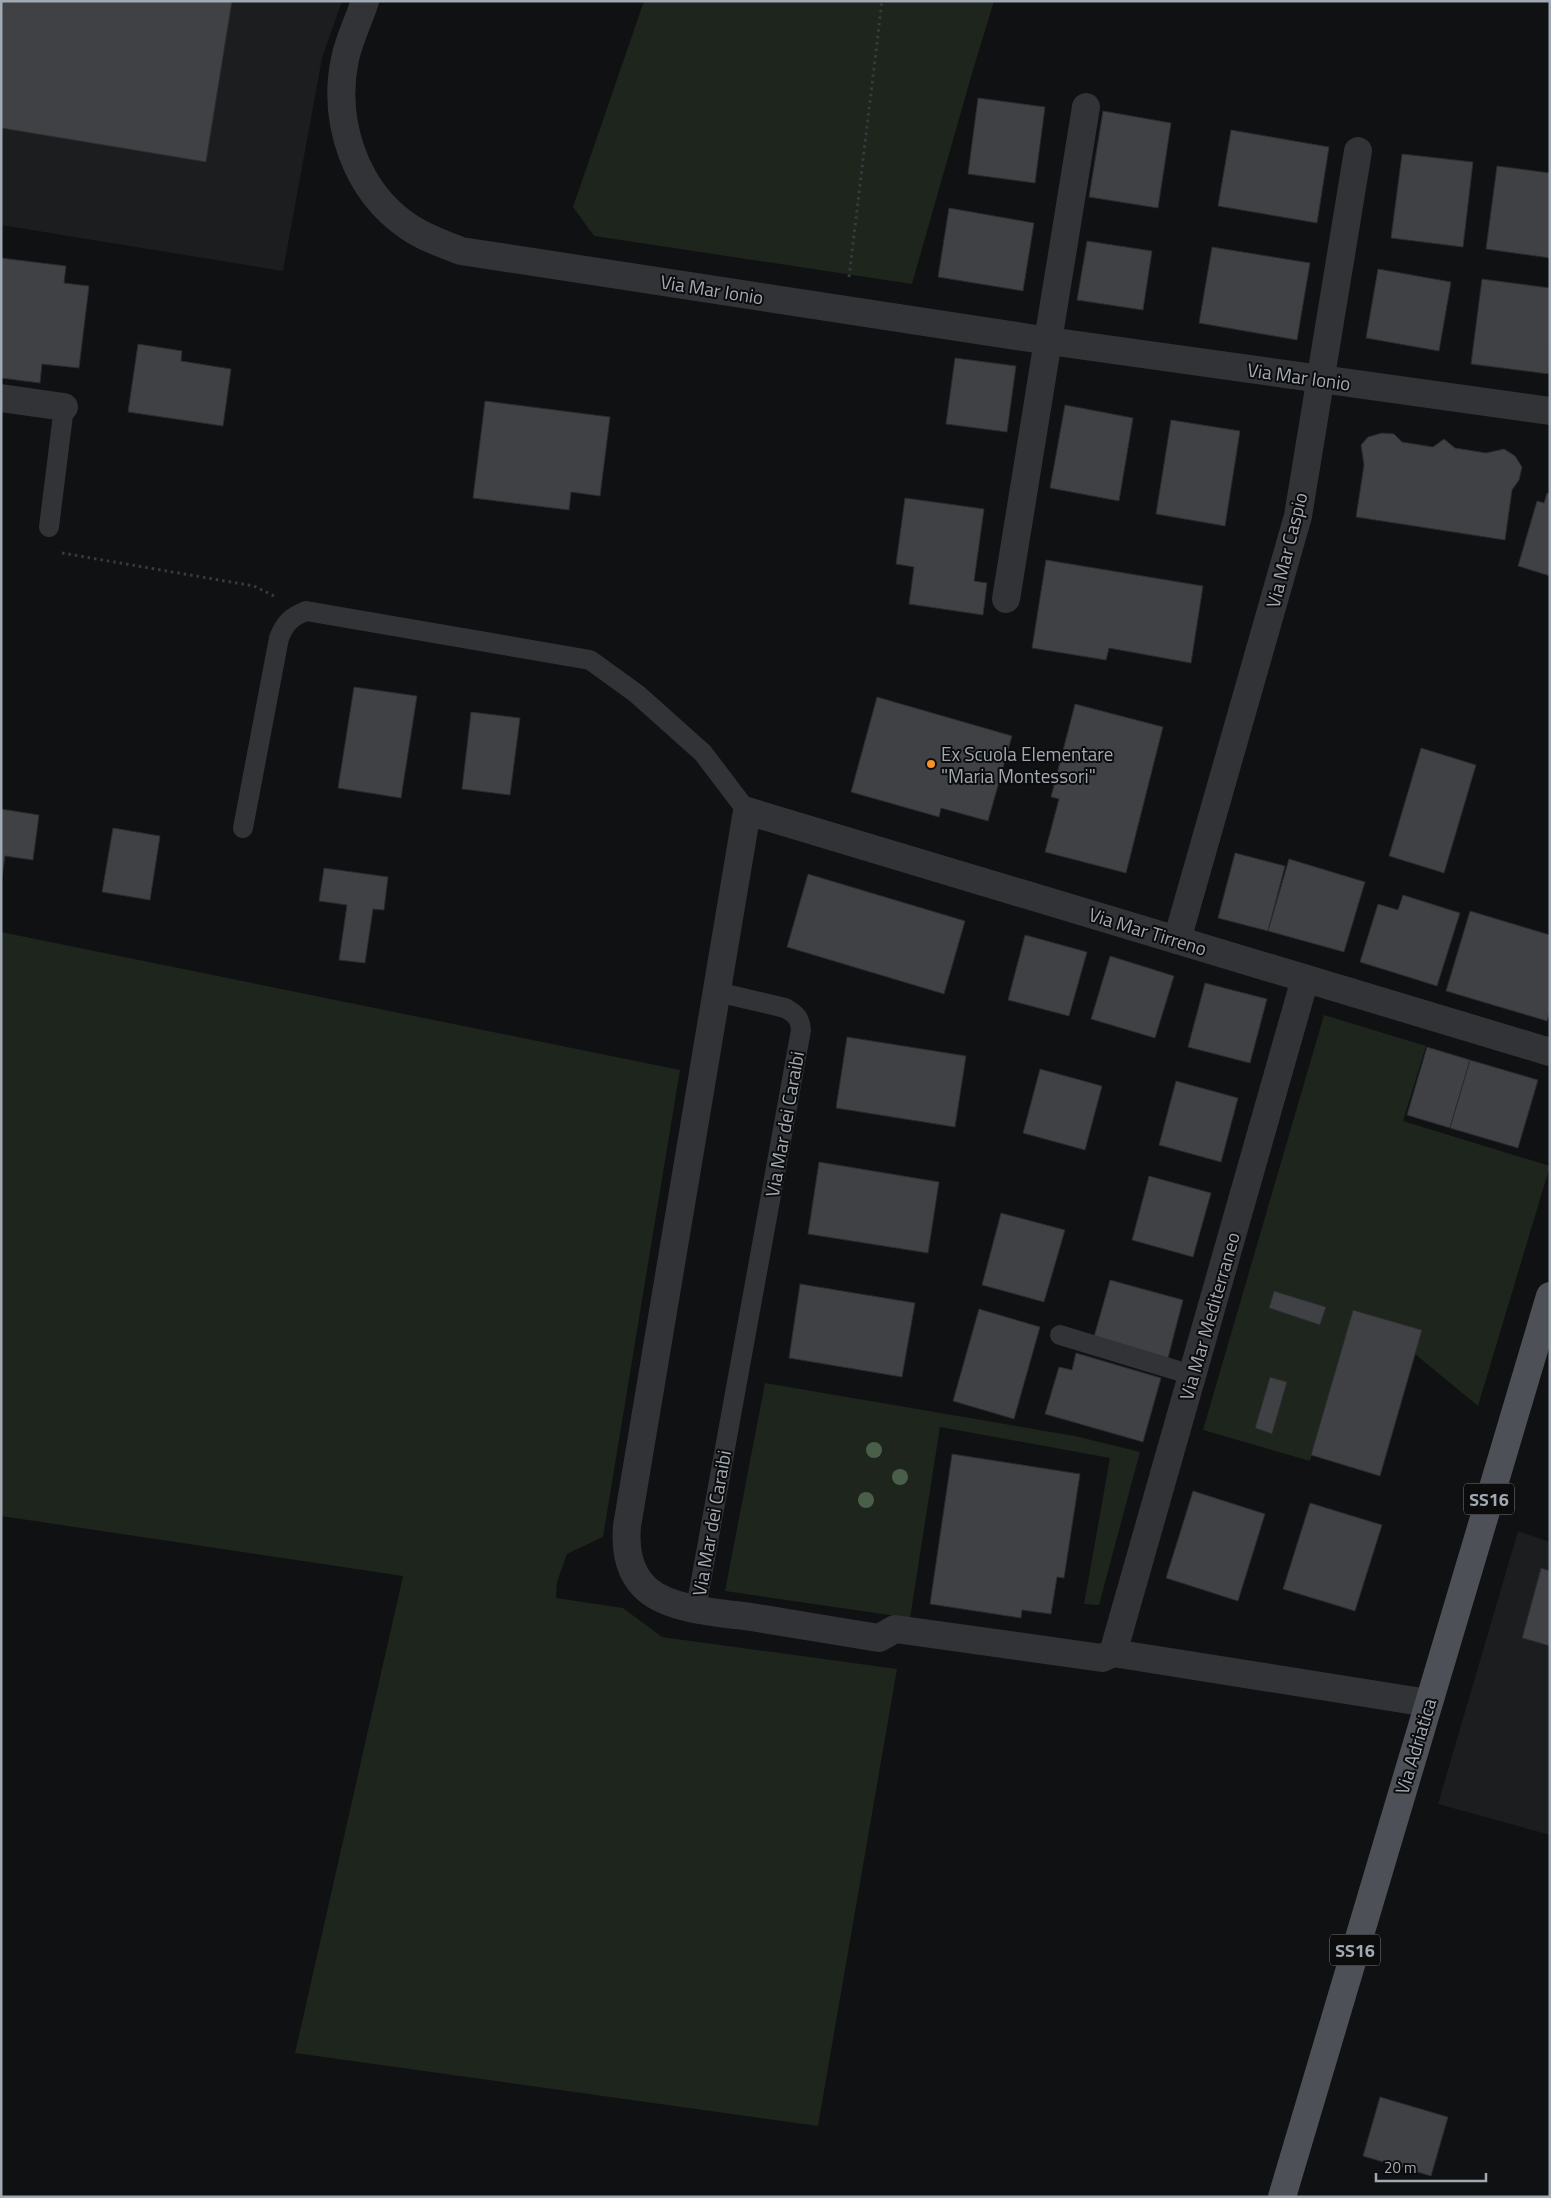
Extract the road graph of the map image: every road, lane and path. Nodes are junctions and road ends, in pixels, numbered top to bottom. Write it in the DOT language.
graph roads {
  1 [pos="365,1"];
  2 [pos="882,1"];
  3 [pos="1086,107"];
  4 [pos="1358,151"];
  5 [pos="844,310"];
  6 [pos="1049,341"];
  7 [pos="1320,379"];
  8 [pos="1,398"];
  9 [pos="64,407"];
  10 [pos="1550,411"];
  11 [pos="49,527"];
  12 [pos="1006,599"];
  13 [pos="306,611"];
  14 [pos="747,811"];
  15 [pos="243,828"];
  16 [pos="1177,940"];
  17 [pos="1305,978"];
  18 [pos="716,992"];
  19 [pos="1550,1052"];
  20 [pos="1550,1296"];
  21 [pos="1060,1335"];
  22 [pos="1192,1375"];
  23 [pos="696,1608"];
  24 [pos="1113,1653"];
  25 [pos="1428,1703"];
  26 [pos="1282,2197"];
  1 -- 5 [label="street, Via Mar Ionio"];
  2 -- 5 [label="path"];
  3 -- 6 [label="street"];
  4 -- 7 [label="street, Via Mar Caspio"];
  5 -- 6 [label="street, Via Mar Ionio"];
  6 -- 7 [label="street, Via Mar Ionio"];
  6 -- 12 [label="street"];
  7 -- 10 [label="street, Via Mar Ionio"];
  7 -- 16 [label="street, Via Mar Caspio"];
  8 -- 9 [label="street"];
  9 -- 11 [label="lane"];
  11 -- 13 [label="path"];
  13 -- 14 [label="lane"];
  13 -- 15 [label="lane"];
  14 -- 16 [label="street, Via Mar Tirreno"];
  14 -- 18 [label="street, Via Mar dei Caraibi"];
  16 -- 17 [label="street, Via Mar Tirreno"];
  17 -- 19 [label="street, Via Mar Tirreno"];
  17 -- 22 [label="street, Via Mar Mediterraneo"];
  18 -- 23 [label="street, Via Mar dei Caraibi"];
  18 -- 23 [label="lane, Via Mar dei Caraibi"];
  20 -- 25 [label="main road, Via Adriatica / SS16"];
  21 -- 22 [label="lane"];
  22 -- 24 [label="street, Via Mar Mediterraneo"];
  23 -- 24 [label="street"];
  24 -- 25 [label="street"];
  25 -- 26 [label="main road, Via Adriatica / SS16"];
}
